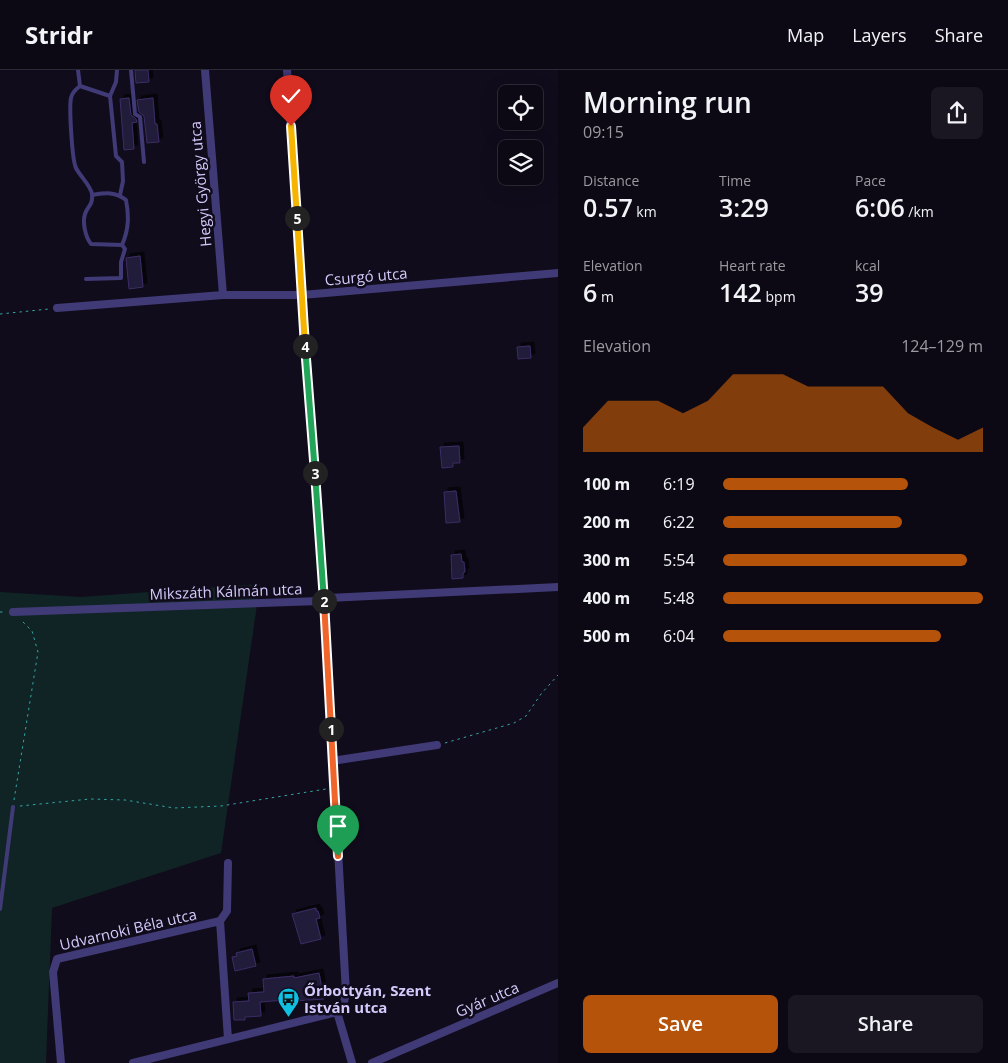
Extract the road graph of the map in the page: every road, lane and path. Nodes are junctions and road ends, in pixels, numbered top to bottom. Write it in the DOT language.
graph roads {
  1 [pos="78,70"];
  2 [pos="117,70"];
  3 [pos="131,70"];
  4 [pos="205,70"];
  5 [pos="287,70"];
  6 [pos="80,86"];
  7 [pos="110,96"];
  8 [pos="144,162"];
  9 [pos="92,195"];
  10 [pos="120,195"];
  11 [pos="122,245"];
  12 [pos="558,273"];
  13 [pos="86,279"];
  14 [pos="223,295"];
  15 [pos="302,295"];
  16 [pos="57,308"];
  17 [pos="0,314"];
  18 [pos="558,587"];
  19 [pos="324,600"];
  20 [pos="13,612"];
  21 [pos="558,675"];
  22 [pos="437,745"];
  23 [pos="332,760"];
  24 [pos="334,788"];
  25 [pos="13,807"];
  26 [pos="228,863"];
  27 [pos="0,909"];
  28 [pos="220,921"];
  29 [pos="558,983"];
  30 [pos="337,1012"];
  31 [pos="228,1039"];
  32 [pos="61,1063"];
  33 [pos="133,1063"];
  34 [pos="352,1063"];
  35 [pos="372,1063"];
  1 -- 6 [label="lane"];
  2 -- 7 [label="lane"];
  3 -- 8 [label="lane"];
  4 -- 14 [label="street, Hegyi György utca"];
  5 -- 15 [label="street"];
  6 -- 7 [label="lane"];
  6 -- 9 [label="lane"];
  7 -- 10 [label="lane"];
  9 -- 10 [label="lane"];
  9 -- 11 [label="lane"];
  10 -- 11 [label="lane"];
  11 -- 13 [label="lane"];
  12 -- 15 [label="street, Csurgó utca"];
  14 -- 15 [label="street, Csurgó utca"];
  14 -- 16 [label="street, Csurgó utca"];
  15 -- 19 [label="street"];
  16 -- 17 [label="path"];
  18 -- 19 [label="street, Mikszáth Kálmán utca"];
  19 -- 20 [label="street, Mikszáth Kálmán utca"];
  19 -- 23 [label="street"];
  20 -- 25 [label="path"];
  21 -- 22 [label="path"];
  22 -- 23 [label="street"];
  23 -- 24 [label="street"];
  24 -- 25 [label="path"];
  24 -- 30 [label="street"];
  25 -- 27 [label="lane"];
  26 -- 28 [label="street, Udvarnoki Béla utca"];
  28 -- 31 [label="street, Udvarnoki Béla utca"];
  28 -- 32 [label="street, Udvarnoki Béla utca"];
  29 -- 35 [label="street, Gyár utca"];
  30 -- 31 [label="street"];
  30 -- 34 [label="street"];
  31 -- 33 [label="street"];
}
